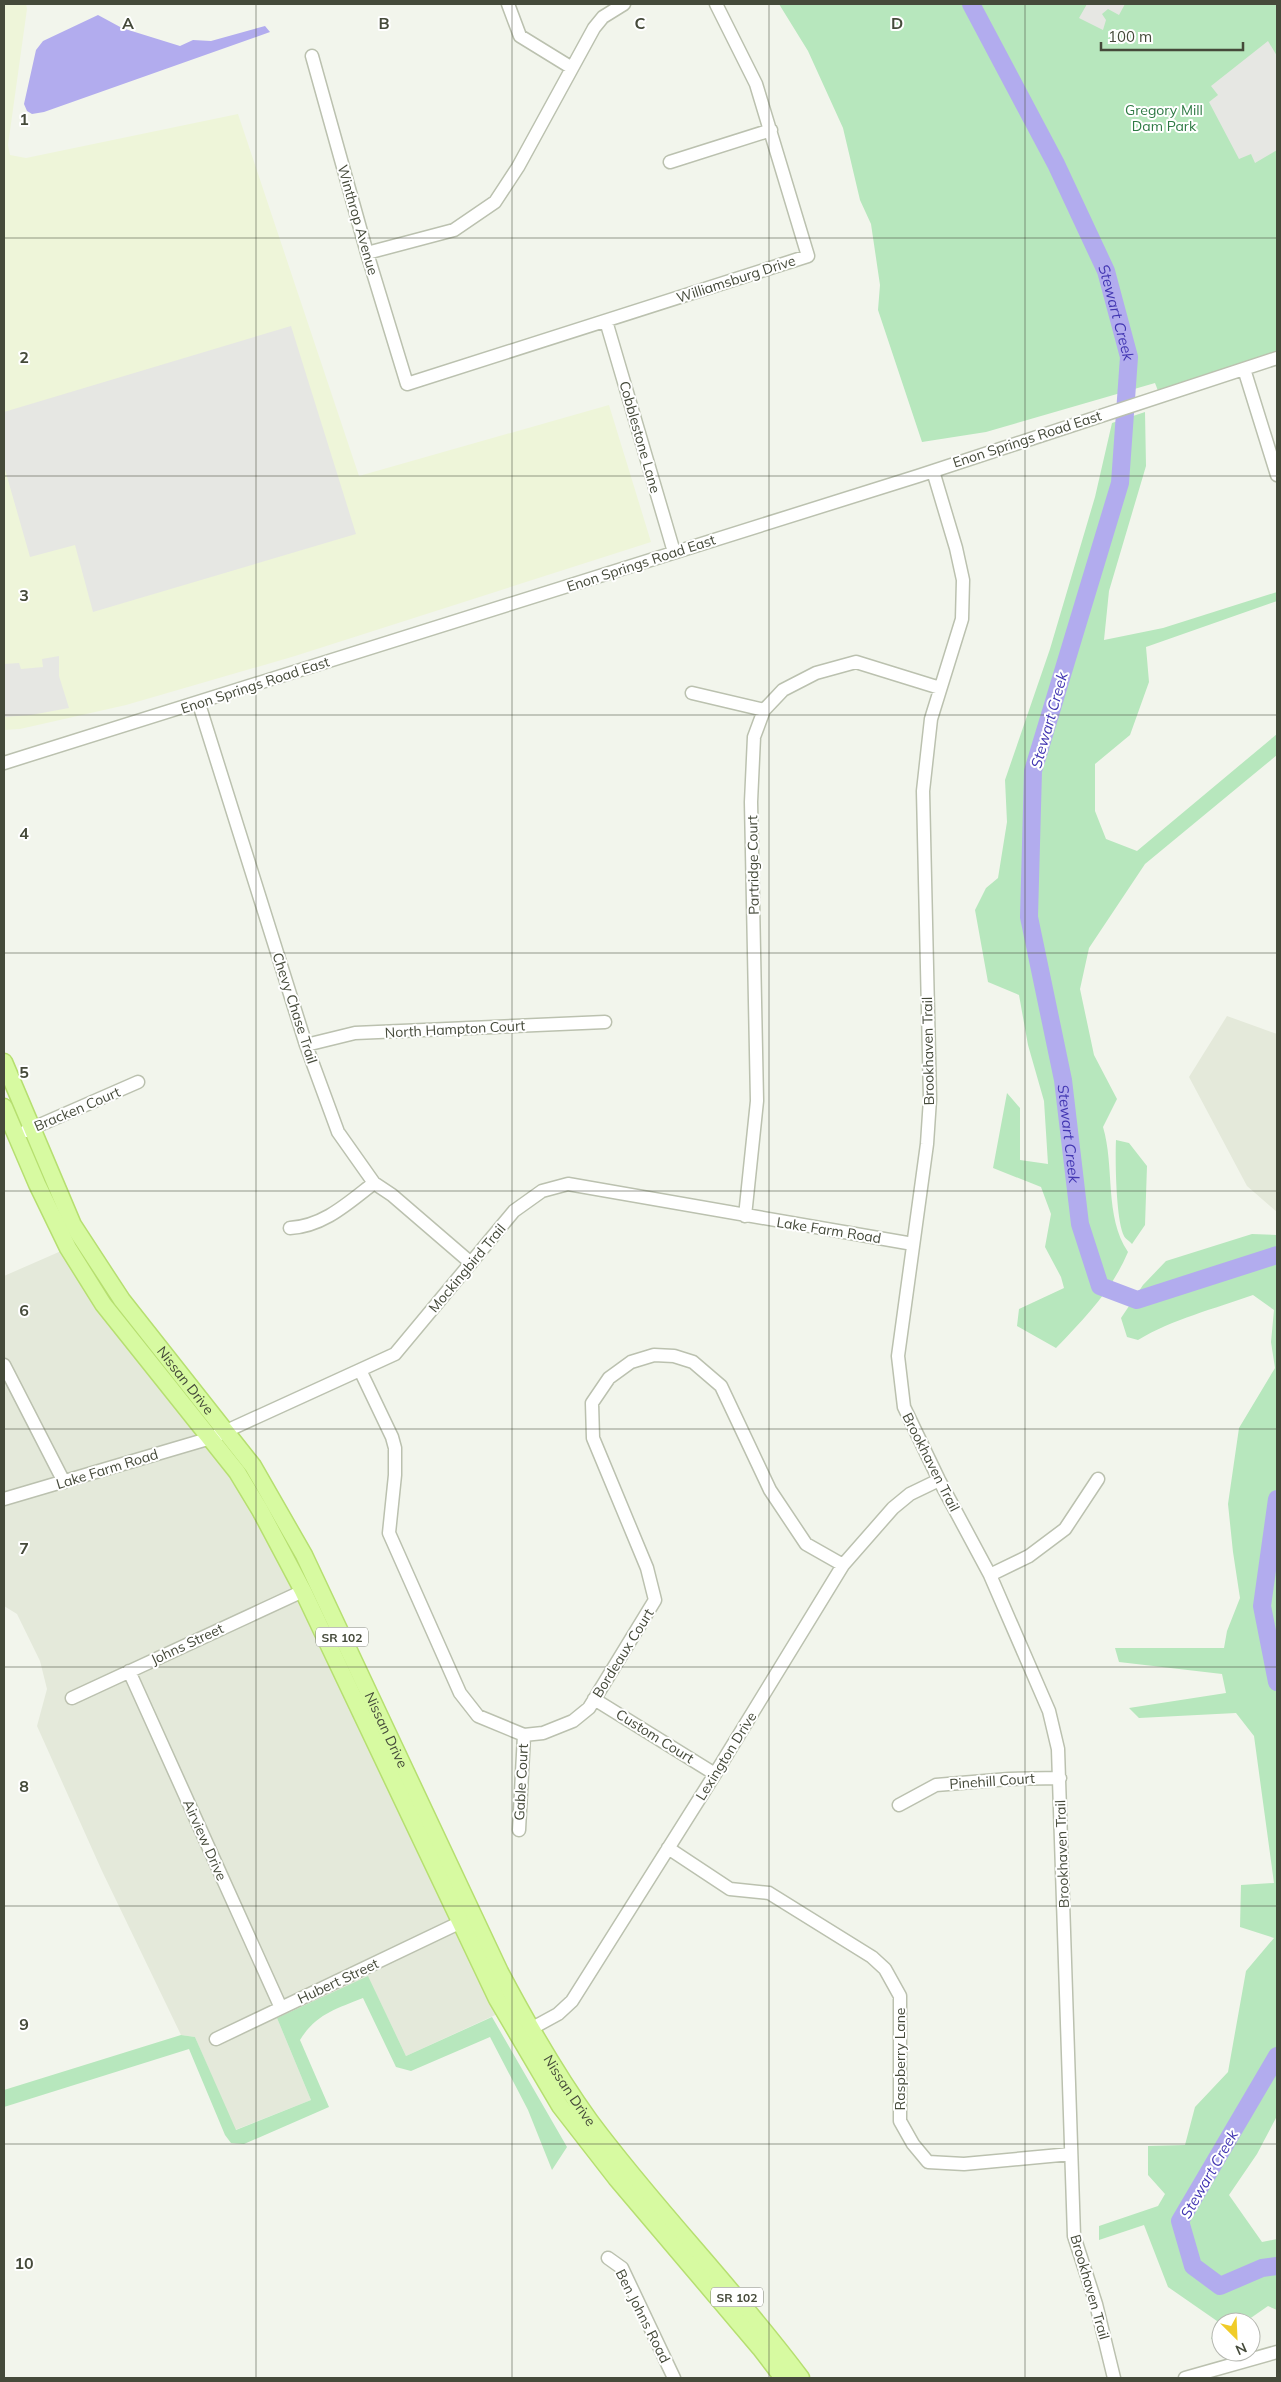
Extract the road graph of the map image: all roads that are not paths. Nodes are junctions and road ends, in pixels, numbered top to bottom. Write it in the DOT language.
graph roads {
  1 [pos="508,4"];
  2 [pos="624,4"];
  3 [pos="716,4"];
  4 [pos="312,56"];
  5 [pos="572,68"];
  6 [pos="771,130"];
  7 [pos="670,162"];
  8 [pos="367,253"];
  9 [pos="606,321"];
  10 [pos="1277,358"];
  11 [pos="1244,369"];
  12 [pos="407,384"];
  13 [pos="932,471"];
  14 [pos="1277,475"];
  15 [pos="674,552"];
  16 [pos="940,688"];
  17 [pos="692,693"];
  18 [pos="198,704"];
  19 [pos="764,710"];
  20 [pos="4,763"];
  21 [pos="605,1022"];
  22 [pos="306,1045"];
  23 [pos="4,1062"];
  24 [pos="138,1082"];
  25 [pos="4,1107"];
  26 [pos="32,1128"];
  27 [pos="16,1135"];
  28 [pos="374,1183"];
  29 [pos="745,1216"];
  30 [pos="290,1228"];
  31 [pos="913,1244"];
  32 [pos="471,1262"];
  33 [pos="4,1365"];
  34 [pos="360,1370"];
  35 [pos="218,1435"];
  36 [pos="1098,1478"];
  37 [pos="939,1480"];
  38 [pos="64,1482"];
  39 [pos="4,1499"];
  40 [pos="843,1565"];
  41 [pos="990,1575"];
  42 [pos="303,1592"];
  43 [pos="128,1671"];
  44 [pos="72,1698"];
  45 [pos="594,1699"];
  46 [pos="524,1735"];
  47 [pos="715,1774"];
  48 [pos="1060,1778"];
  49 [pos="900,1805"];
  50 [pos="519,1830"];
  51 [pos="668,1848"];
  52 [pos="460,1923"];
  53 [pos="282,2008"];
  54 [pos="524,2033"];
  55 [pos="216,2039"];
  56 [pos="1071,2154"];
  57 [pos="608,2258"];
  58 [pos="1277,2352"];
  59 [pos="674,2378"];
  60 [pos="783,2378"];
  61 [pos="801,2378"];
  62 [pos="1114,2378"];
  63 [pos="1185,2378"];
  1 -- 5 [label="street"];
  2 -- 5 [label="street"];
  3 -- 6 [label="street, Williamsburg Drive"];
  4 -- 8 [label="street, Winthrop Avenue"];
  5 -- 8 [label="street"];
  6 -- 7 [label="street"];
  6 -- 9 [label="street, Williamsburg Drive"];
  8 -- 12 [label="street, Winthrop Avenue"];
  9 -- 12 [label="street, Williamsburg Drive"];
  9 -- 15 [label="street, Cobblestone Lane"];
  10 -- 11 [label="street, Enon Springs Road East"];
  11 -- 13 [label="street, Enon Springs Road East"];
  11 -- 14 [label="street"];
  13 -- 15 [label="street, Enon Springs Road East"];
  13 -- 16 [label="street, Brookhaven Trail"];
  15 -- 18 [label="street, Enon Springs Road East"];
  16 -- 19 [label="street, Partridge Court"];
  16 -- 31 [label="street, Brookhaven Trail"];
  17 -- 19 [label="street"];
  18 -- 20 [label="street, Enon Springs Road East"];
  18 -- 22 [label="street, Chevy Chase Trail"];
  19 -- 29 [label="street, Partridge Court"];
  21 -- 22 [label="street, North Hampton Court"];
  22 -- 28 [label="street, Chevy Chase Trail"];
  23 -- 26 [label="main road, Nissan Drive / SR 102"];
  24 -- 26 [label="street, Bracken Court"];
  25 -- 27 [label="main road, Nissan Drive / SR 102"];
  26 -- 27 [label="street, Bracken Court"];
  26 -- 35 [label="main road, Nissan Drive / SR 102"];
  27 -- 35 [label="main road, Nissan Drive / SR 102"];
  28 -- 30 [label="street"];
  28 -- 32 [label="street, Chevy Chase Trail"];
  29 -- 31 [label="street, Lake Farm Road"];
  29 -- 32 [label="street, Mockingbird Trail"];
  31 -- 37 [label="street, Brookhaven Trail"];
  32 -- 34 [label="street, Mockingbird Trail"];
  33 -- 38 [label="street"];
  34 -- 35 [label="street, Mockingbird Trail"];
  34 -- 46 [label="street"];
  35 -- 38 [label="street, Lake Farm Road"];
  35 -- 42 [label="main road, Nissan Drive / SR 102"];
  35 -- 54 [label="main road, Nissan Drive / SR 102"];
  36 -- 41 [label="street"];
  37 -- 40 [label="street, Lexington Drive"];
  37 -- 41 [label="street, Brookhaven Trail"];
  38 -- 39 [label="street, Lake Farm Road"];
  40 -- 45 [label="street, Bordeaux Court"];
  40 -- 47 [label="street, Lexington Drive"];
  41 -- 48 [label="street, Brookhaven Trail"];
  42 -- 43 [label="street, Johns Street"];
  42 -- 52 [label="main road, Nissan Drive / SR 102"];
  43 -- 44 [label="street, Johns Street"];
  43 -- 53 [label="street, Airview Drive"];
  45 -- 46 [label="street, Bordeaux Court"];
  45 -- 47 [label="street, Custom Court"];
  46 -- 50 [label="street, Gable Court"];
  47 -- 51 [label="street, Lexington Drive"];
  48 -- 49 [label="street, Pinehill Court"];
  48 -- 56 [label="street, Brookhaven Trail"];
  51 -- 54 [label="street, Lexington Drive"];
  51 -- 56 [label="street, Raspberry Lane"];
  52 -- 53 [label="street, Hubert Street"];
  52 -- 54 [label="main road, Nissan Drive / SR 102"];
  53 -- 55 [label="street, Hubert Street"];
  54 -- 60 [label="main road, Nissan Drive / SR 102"];
  54 -- 61 [label="main road, Nissan Drive / SR 102"];
  56 -- 62 [label="street, Brookhaven Trail"];
  57 -- 59 [label="street, Ben Johns Road"];
  58 -- 63 [label="street"];
}
